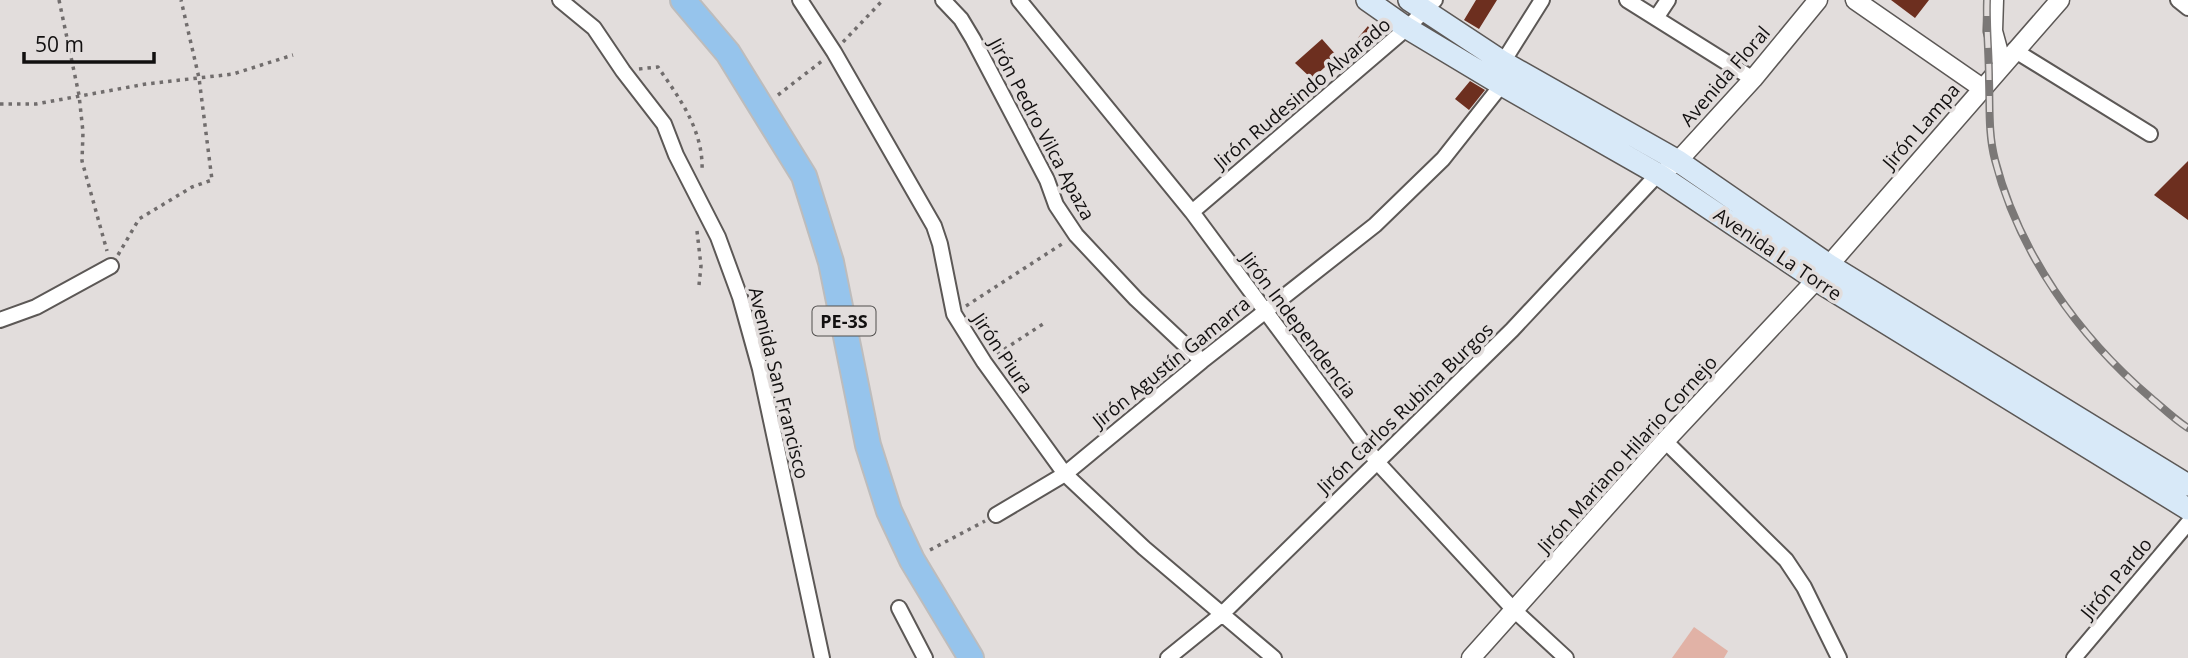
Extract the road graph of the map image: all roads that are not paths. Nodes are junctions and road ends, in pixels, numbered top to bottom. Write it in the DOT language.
graph roads {
  1 [pos="560,0"];
  2 [pos="683,0"];
  3 [pos="800,0"];
  4 [pos="943,0"];
  5 [pos="1019,0"];
  6 [pos="1367,0"];
  7 [pos="1542,0"];
  8 [pos="1627,0"];
  9 [pos="1668,0"];
  10 [pos="1818,0"];
  11 [pos="1856,0"];
  12 [pos="1994,0"];
  13 [pos="2060,0"];
  14 [pos="2178,0"];
  15 [pos="1423,3"];
  16 [pos="2188,8"];
  17 [pos="1656,18"];
  18 [pos="1408,28"];
  19 [pos="2008,57"];
  20 [pos="1506,72"];
  21 [pos="1753,79"];
  22 [pos="1982,88"];
  23 [pos="2151,134"];
  24 [pos="1678,161"];
  25 [pos="1658,174"];
  26 [pos="1192,212"];
  27 [pos="111,266"];
  28 [pos="1822,273"];
  29 [pos="1265,310"];
  30 [pos="0,320"];
  31 [pos="1202,361"];
  32 [pos="1665,441"];
  33 [pos="1378,463"];
  34 [pos="1065,474"];
  35 [pos="2188,485"];
  36 [pos="2188,509"];
  37 [pos="996,515"];
  38 [pos="2188,523"];
  39 [pos="899,608"];
  40 [pos="1514,610"];
  41 [pos="1222,615"];
  42 [pos="2081,655"];
  43 [pos="822,658"];
  44 [pos="925,658"];
  45 [pos="971,658"];
  46 [pos="1168,658"];
  47 [pos="1274,658"];
  48 [pos="1471,658"];
  49 [pos="1566,658"];
  50 [pos="1839,658"];
  1 -- 43 [label="street, Avenida San Francisco"];
  2 -- 45 [label="highway, PE-3S"];
  3 -- 34 [label="street, Jirón Piura"];
  4 -- 31 [label="street, Jirón Pedro Vilca Apaza"];
  5 -- 26 [label="street, Jirón Independencia"];
  6 -- 18 [label="main road, Avenida La Torre"];
  7 -- 20 [label="street, Jirón Agustín Gamarra"];
  8 -- 17 [label="street"];
  9 -- 17 [label="street"];
  10 -- 21 [label="street, Avenida Floral"];
  11 -- 22 [label="street"];
  12 -- 19 [label="street"];
  13 -- 19 [label="street, Jirón Lampa"];
  14 -- 16 [label="street"];
  15 -- 18 [label="street, Jirón Rudesindo Alvarado"];
  15 -- 20 [label="main road, Avenida La Torre"];
  17 -- 21 [label="street"];
  18 -- 20 [label="main road, Avenida La Torre"];
  18 -- 26 [label="street, Jirón Rudesindo Alvarado"];
  19 -- 22 [label="street, Jirón Lampa"];
  19 -- 23 [label="street"];
  20 -- 24 [label="main road, Avenida La Torre"];
  20 -- 25 [label="main road, Avenida La Torre"];
  20 -- 29 [label="street, Jirón Agustín Gamarra"];
  21 -- 24 [label="street, Avenida Floral"];
  22 -- 28 [label="street, Jirón Lampa"];
  24 -- 25 [label="street, Avenida Floral"];
  24 -- 28 [label="main road, Avenida La Torre"];
  25 -- 28 [label="main road, Avenida La Torre"];
  25 -- 33 [label="street, Jirón Carlos Rubina Burgos"];
  26 -- 29 [label="street, Jirón Independencia"];
  27 -- 30 [label="street"];
  28 -- 32 [label="street, Jirón Mariano Hilario Cornejo"];
  28 -- 35 [label="main road, Avenida La Torre"];
  28 -- 36 [label="main road, Avenida La Torre"];
  29 -- 31 [label="street, Jirón Agustín Gamarra"];
  29 -- 33 [label="street, Jirón Independencia"];
  31 -- 34 [label="street, Jirón Agustín Gamarra"];
  32 -- 40 [label="street, Jirón Mariano Hilario Cornejo"];
  32 -- 50 [label="street"];
  33 -- 40 [label="street, Jirón Independencia"];
  33 -- 41 [label="street, Jirón Carlos Rubina Burgos"];
  34 -- 37 [label="street, Jirón Agustín Gamarra"];
  34 -- 41 [label="street, Jirón Piura"];
  38 -- 42 [label="street, Jirón Pardo"];
  39 -- 44 [label="street"];
  40 -- 48 [label="street, Jirón Mariano Hilario Cornejo"];
  40 -- 49 [label="street, Jirón Independencia"];
  41 -- 46 [label="street, Jirón Carlos Rubina Burgos"];
  41 -- 47 [label="street, Jirón Piura"];
}
